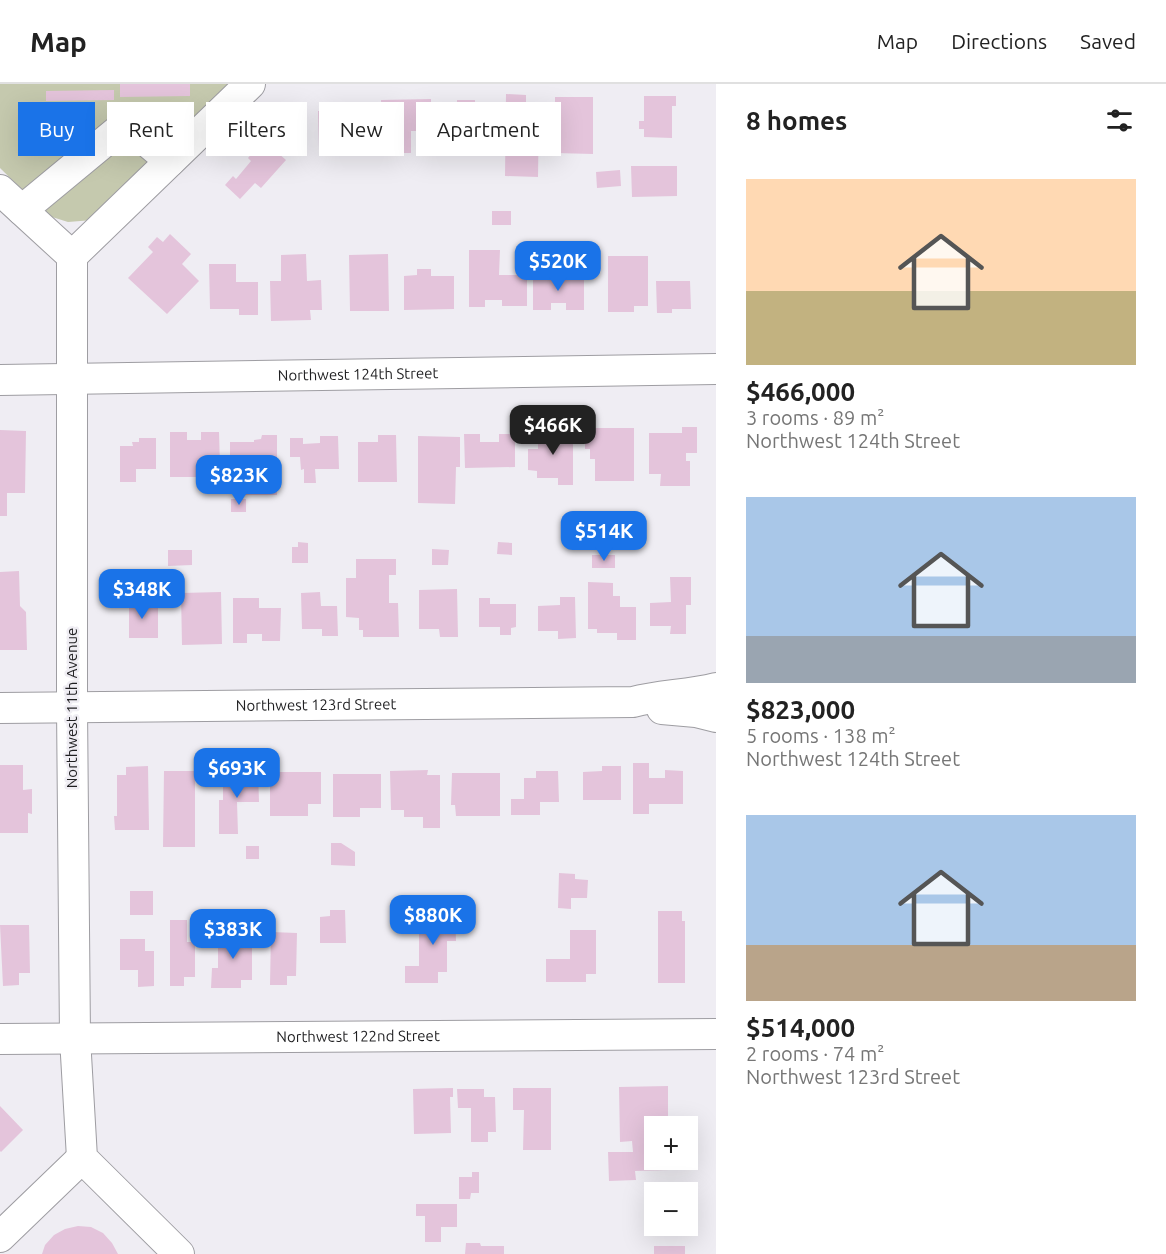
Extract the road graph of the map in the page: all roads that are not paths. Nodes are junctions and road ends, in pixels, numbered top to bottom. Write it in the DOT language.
graph roads {
  1 [pos="250,84"];
  2 [pos="170,161"];
  3 [pos="0,189"];
  4 [pos="22,210"];
  5 [pos="72,256"];
  6 [pos="716,369"];
  7 [pos="0,380"];
  8 [pos="72,380"];
  9 [pos="716,688"];
  10 [pos="633,702"];
  11 [pos="72,707"];
  12 [pos="0,708"];
  13 [pos="716,716"];
  14 [pos="716,1034"];
  15 [pos="75,1038"];
  16 [pos="0,1039"];
  17 [pos="82,1158"];
  18 [pos="0,1237"];
  19 [pos="180,1254"];
  1 -- 2 [label="street"];
  2 -- 4 [label="street"];
  2 -- 5 [label="street"];
  3 -- 4 [label="street"];
  4 -- 5 [label="street"];
  5 -- 8 [label="street, Northwest 11th Avenue"];
  6 -- 8 [label="street, Northwest 124th Street"];
  7 -- 8 [label="street, Northwest 124th Street"];
  8 -- 11 [label="street, Northwest 11th Avenue"];
  9 -- 10 [label="street, Northwest 123rd Street"];
  9 -- 13 [label="street"];
  10 -- 11 [label="street, Northwest 123rd Street"];
  10 -- 13 [label="street, Northwest 123rd Street"];
  11 -- 12 [label="street, Northwest 123rd Street"];
  11 -- 15 [label="street, Northwest 11th Avenue"];
  14 -- 15 [label="street, Northwest 122nd Street"];
  15 -- 16 [label="street, Northwest 122nd Street"];
  15 -- 17 [label="street, Northwest 11th Avenue"];
  17 -- 18 [label="street"];
  17 -- 19 [label="street"];
}
